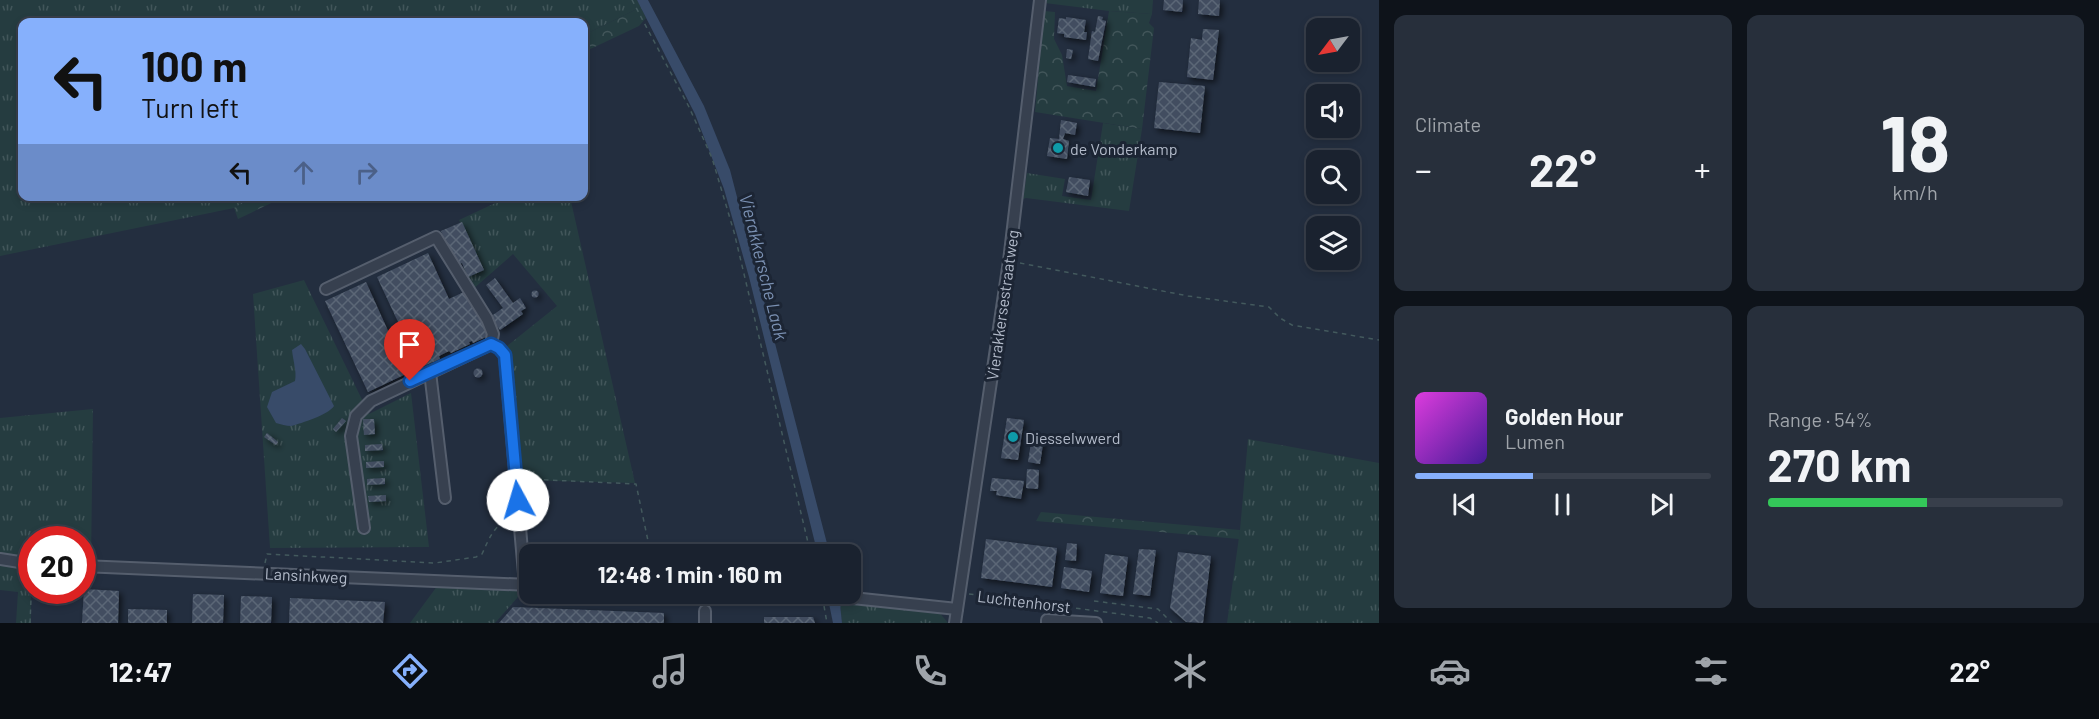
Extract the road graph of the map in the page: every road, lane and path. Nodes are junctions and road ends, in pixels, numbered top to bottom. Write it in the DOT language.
graph roads {
  1 [pos="632,0"];
  2 [pos="1040,0"];
  3 [pos="1009,261"];
  4 [pos="326,289"];
  5 [pos="1379,340"];
  6 [pos="491,344"];
  7 [pos="430,372"];
  8 [pos="516,479"];
  9 [pos="445,498"];
  10 [pos="515,515"];
  11 [pos="364,528"];
  12 [pos="523,544"];
  13 [pos="649,544"];
  14 [pos="808,544"];
  15 [pos="0,560"];
  16 [pos="18,562"];
  17 [pos="96,567"];
  18 [pos="263,569"];
  19 [pos="519,585"];
  20 [pos="959,593"];
  21 [pos="861,599"];
  22 [pos="1094,602"];
  23 [pos="31,604"];
  24 [pos="824,604"];
  25 [pos="957,609"];
  26 [pos="705,610"];
  27 [pos="30,623"];
  28 [pos="705,623"];
  29 [pos="827,623"];
  30 [pos="955,623"];
  31 [pos="1047,623"];
  32 [pos="1096,623"];
  33 [pos="1158,623"];
  34 [pos="1172,623"];
  1 -- 14 [label="path"];
  2 -- 3 [label="street, Vierakkersestraatweg"];
  3 -- 5 [label="path"];
  3 -- 20 [label="street, Vierakkersestraatweg"];
  4 -- 6 [label="street"];
  6 -- 7 [label="street"];
  6 -- 8 [label="street"];
  7 -- 9 [label="street"];
  7 -- 11 [label="street"];
  8 -- 12 [label="street"];
  8 -- 13 [label="path"];
  10 -- 18 [label="path"];
  15 -- 16 [label="street"];
  17 -- 19 [label="street, Lansinkweg"];
  20 -- 25 [label="street, Vierakkersestraatweg"];
  20 -- 33 [label="path, Luchtenhorst"];
  21 -- 25 [label="street"];
  22 -- 34 [label="path"];
  23 -- 27 [label="path"];
  24 -- 29 [label="path"];
  25 -- 30 [label="street, Vierakkersestraatweg"];
  26 -- 28 [label="street"];
  31 -- 32 [label="street, Luchtenhorst"];
}
